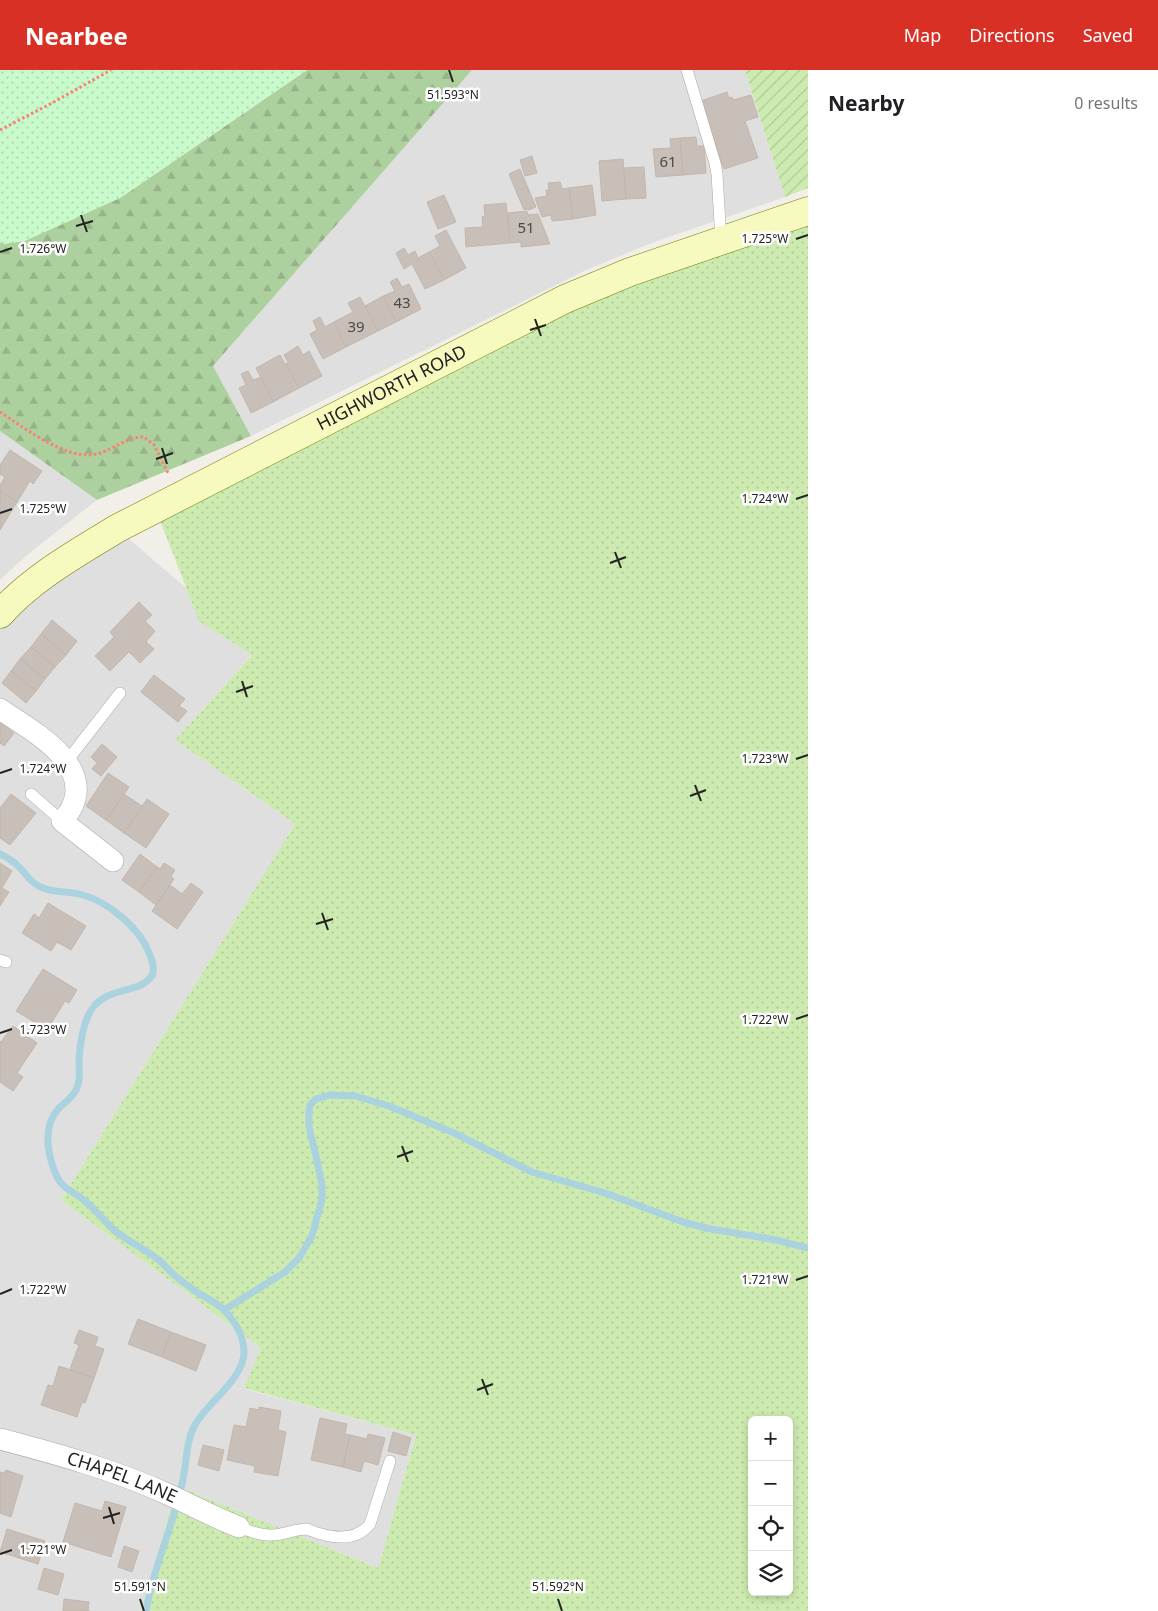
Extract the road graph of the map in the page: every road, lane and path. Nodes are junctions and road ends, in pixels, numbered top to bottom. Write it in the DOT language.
graph roads {
  1 [pos="111,70"];
  2 [pos="687,70"];
  3 [pos="0,130"];
  4 [pos="808,211"];
  5 [pos="721,240"];
  6 [pos="0,412"];
  7 [pos="180,495"];
  8 [pos="0,614"];
  9 [pos="120,693"];
  10 [pos="0,709"];
  11 [pos="67,761"];
  12 [pos="31,794"];
  13 [pos="62,821"];
  14 [pos="113,861"];
  15 [pos="0,1440"];
  16 [pos="390,1461"];
  17 [pos="239,1527"];
  1 -- 3 [label="path"];
  2 -- 5 [label="lane"];
  4 -- 5 [label="street, HIGHWORTH ROAD"];
  5 -- 7 [label="street, HIGHWORTH ROAD"];
  6 -- 7 [label="path"];
  7 -- 8 [label="street, HIGHWORTH ROAD"];
  9 -- 11 [label="lane"];
  10 -- 11 [label="street"];
  11 -- 13 [label="street"];
  12 -- 13 [label="lane"];
  13 -- 14 [label="street"];
  15 -- 17 [label="street, CHAPEL LANE"];
  16 -- 17 [label="lane"];
}
